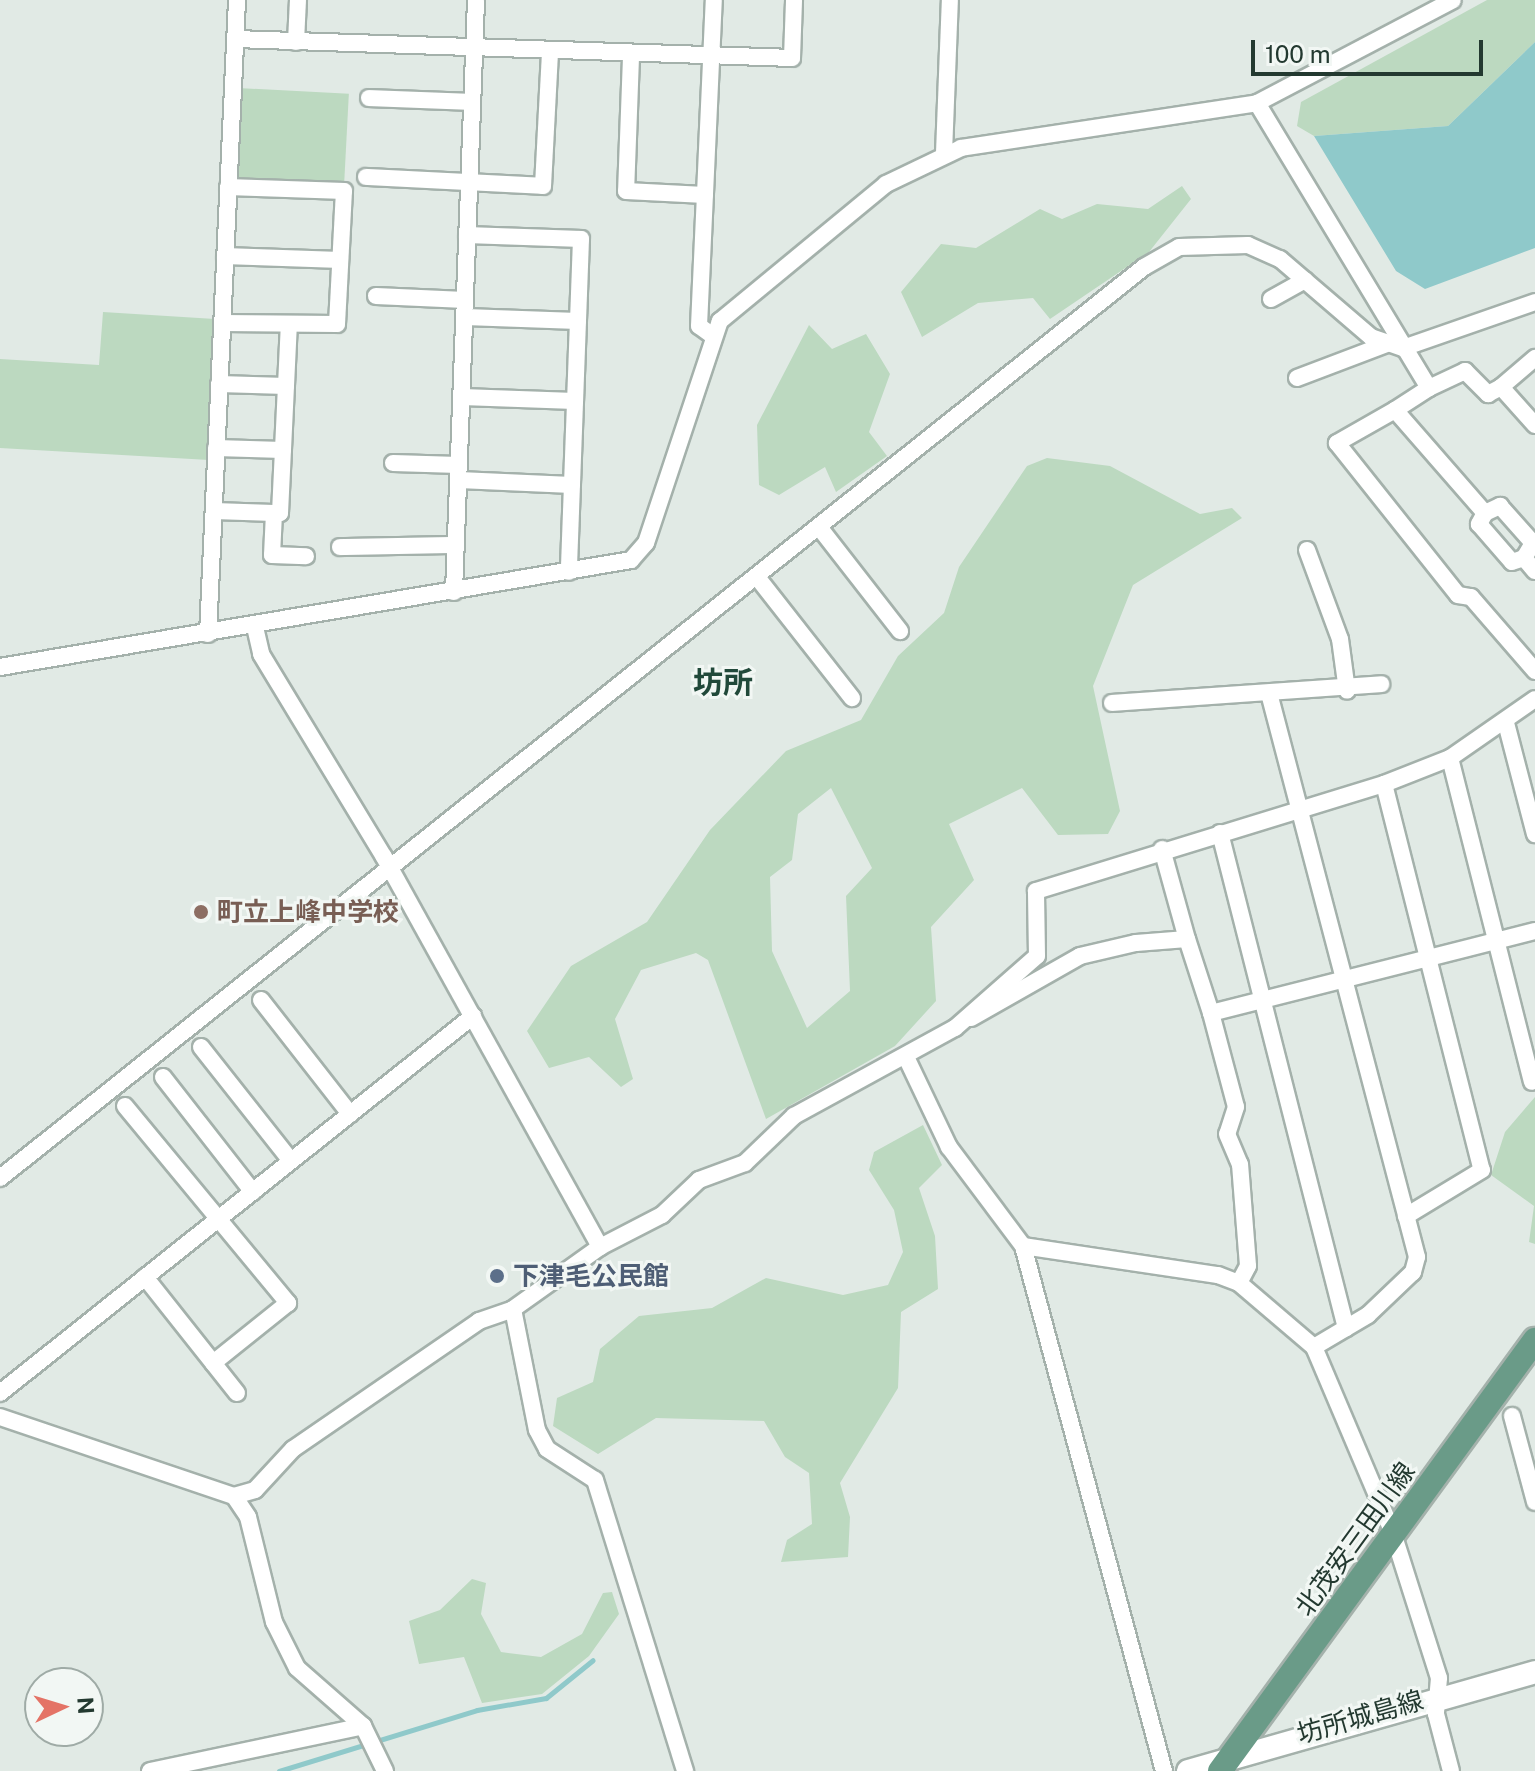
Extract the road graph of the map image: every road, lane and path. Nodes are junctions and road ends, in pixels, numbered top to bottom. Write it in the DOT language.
graph roads {
  1 [pos="237,0"];
  2 [pos="298,0"];
  3 [pos="476,0"];
  4 [pos="714,0"];
  5 [pos="794,0"];
  6 [pos="950,0"];
  7 [pos="1453,0"];
  8 [pos="235,39"];
  9 [pos="296,42"];
  10 [pos="474,49"];
  11 [pos="550,53"];
  12 [pos="631,57"];
  13 [pos="711,58"];
  14 [pos="369,98"];
  15 [pos="472,102"];
  16 [pos="1257,103"];
  17 [pos="944,153"];
  18 [pos="366,177"];
  19 [pos="469,182"];
  20 [pos="228,187"];
  21 [pos="705,195"];
  22 [pos="467,235"];
  23 [pos="225,256"];
  24 [pos="340,260"];
  25 [pos="1305,280"];
  26 [pos="376,296"];
  27 [pos="1271,299"];
  28 [pos="1535,302"];
  29 [pos="465,308"];
  30 [pos="578,321"];
  31 [pos="222,323"];
  32 [pos="289,325"];
  33 [pos="713,336"];
  34 [pos="1396,346"];
  35 [pos="1535,358"];
  36 [pos="1297,378"];
  37 [pos="219,384"];
  38 [pos="286,386"];
  39 [pos="1501,387"];
  40 [pos="1429,388"];
  41 [pos="462,397"];
  42 [pos="575,401"];
  43 [pos="1395,410"];
  44 [pos="1535,425"];
  45 [pos="216,448"];
  46 [pos="283,450"];
  47 [pos="393,463"];
  48 [pos="459,473"];
  49 [pos="572,485"];
  50 [pos="214,511"];
  51 [pos="274,513"];
  52 [pos="1485,513"];
  53 [pos="819,527"];
  54 [pos="456,545"];
  55 [pos="340,547"];
  56 [pos="1307,550"];
  57 [pos="306,556"];
  58 [pos="1529,564"];
  59 [pos="569,572"];
  60 [pos="757,577"];
  61 [pos="454,592"];
  62 [pos="255,627"];
  63 [pos="900,631"];
  64 [pos="208,634"];
  65 [pos="0,667"];
  66 [pos="1535,671"];
  67 [pos="1381,684"];
  68 [pos="1347,691"];
  69 [pos="1270,697"];
  70 [pos="852,698"];
  71 [pos="1535,699"];
  72 [pos="1112,703"];
  73 [pos="1506,723"];
  74 [pos="1450,758"];
  75 [pos="1384,784"];
  76 [pos="1301,809"];
  77 [pos="1220,833"];
  78 [pos="1535,834"];
  79 [pos="1162,849"];
  80 [pos="389,873"];
  81 [pos="1535,931"];
  82 [pos="1187,939"];
  83 [pos="1496,941"];
  84 [pos="1428,958"];
  85 [pos="1344,980"];
  86 [pos="261,1000"];
  87 [pos="1263,1000"];
  88 [pos="1211,1013"];
  89 [pos="473,1016"];
  90 [pos="955,1028"];
  91 [pos="201,1047"];
  92 [pos="906,1057"];
  93 [pos="163,1077"];
  94 [pos="1532,1082"];
  95 [pos="125,1106"];
  96 [pos="350,1114"];
  97 [pos="291,1161"];
  98 [pos="0,1178"];
  99 [pos="253,1192"];
  100 [pos="1406,1216"];
  101 [pos="219,1218"];
  102 [pos="1023,1246"];
  103 [pos="600,1247"];
  104 [pos="145,1277"];
  105 [pos="1239,1283"];
  106 [pos="513,1309"];
  107 [pos="1346,1328"];
  108 [pos="1535,1340"];
  109 [pos="1314,1347"];
  110 [pos="213,1363"];
  111 [pos="0,1393"];
  112 [pos="237,1393"];
  113 [pos="1512,1416"];
  114 [pos="0,1417"];
  115 [pos="234,1496"];
  116 [pos="1535,1502"];
  117 [pos="1393,1533"];
  118 [pos="1535,1672"];
  119 [pos="1439,1694"];
  120 [pos="363,1726"];
  121 [pos="1225,1764"];
  122 [pos="150,1771"];
  123 [pos="385,1771"];
  124 [pos="685,1771"];
  125 [pos="1164,1771"];
  126 [pos="1188,1771"];
  127 [pos="1451,1771"];
  1 -- 8 [label="street"];
  2 -- 9 [label="street"];
  3 -- 10 [label="street"];
  4 -- 13 [label="street"];
  5 -- 13 [label="street"];
  6 -- 17 [label="street"];
  7 -- 16 [label="street"];
  8 -- 9 [label="street"];
  8 -- 20 [label="street"];
  9 -- 10 [label="street"];
  10 -- 11 [label="street"];
  10 -- 15 [label="street"];
  11 -- 12 [label="street"];
  11 -- 19 [label="street"];
  12 -- 13 [label="street"];
  12 -- 21 [label="street"];
  13 -- 21 [label="street"];
  14 -- 15 [label="street"];
  15 -- 19 [label="street"];
  16 -- 17 [label="street"];
  16 -- 34 [label="street"];
  17 -- 33 [label="street"];
  18 -- 19 [label="street"];
  19 -- 22 [label="street"];
  20 -- 23 [label="street"];
  20 -- 24 [label="street"];
  21 -- 33 [label="street"];
  22 -- 29 [label="street"];
  22 -- 30 [label="street"];
  23 -- 24 [label="street"];
  23 -- 31 [label="street"];
  24 -- 32 [label="street"];
  25 -- 27 [label="street"];
  25 -- 34 [label="street"];
  25 -- 53 [label="street"];
  26 -- 29 [label="street"];
  28 -- 34 [label="street"];
  29 -- 30 [label="street"];
  29 -- 41 [label="street"];
  30 -- 42 [label="street"];
  31 -- 32 [label="street"];
  31 -- 37 [label="street"];
  32 -- 38 [label="street"];
  33 -- 59 [label="street"];
  34 -- 36 [label="street"];
  34 -- 40 [label="street"];
  35 -- 39 [label="street"];
  37 -- 38 [label="street"];
  37 -- 45 [label="street"];
  38 -- 46 [label="street"];
  39 -- 40 [label="street"];
  39 -- 44 [label="street"];
  40 -- 43 [label="street"];
  41 -- 42 [label="street"];
  41 -- 48 [label="street"];
  42 -- 49 [label="street"];
  43 -- 52 [label="street"];
  43 -- 66 [label="street"];
  45 -- 46 [label="street"];
  45 -- 50 [label="street"];
  46 -- 51 [label="street"];
  47 -- 48 [label="street"];
  48 -- 49 [label="street"];
  48 -- 54 [label="street"];
  49 -- 59 [label="street"];
  50 -- 51 [label="street"];
  50 -- 64 [label="street"];
  51 -- 57 [label="street"];
  52 -- 58 [label="street"];
  52 -- 58 [label="street"];
  53 -- 60 [label="street"];
  53 -- 63 [label="street"];
  54 -- 55 [label="street"];
  54 -- 61 [label="street"];
  56 -- 68 [label="street"];
  59 -- 61 [label="street"];
  60 -- 70 [label="street"];
  60 -- 80 [label="street"];
  61 -- 62 [label="street"];
  62 -- 64 [label="street"];
  62 -- 80 [label="street"];
  64 -- 65 [label="street"];
  67 -- 68 [label="street"];
  68 -- 69 [label="street"];
  69 -- 72 [label="street"];
  69 -- 76 [label="street"];
  71 -- 73 [label="street"];
  73 -- 74 [label="street"];
  73 -- 78 [label="street"];
  74 -- 75 [label="street"];
  74 -- 83 [label="street"];
  75 -- 76 [label="street"];
  75 -- 84 [label="street"];
  76 -- 77 [label="street"];
  76 -- 85 [label="street"];
  77 -- 79 [label="street"];
  77 -- 87 [label="street"];
  79 -- 82 [label="street"];
  79 -- 90 [label="street"];
  80 -- 89 [label="street"];
  80 -- 98 [label="street"];
  81 -- 83 [label="street"];
  82 -- 88 [label="street"];
  82 -- 90 [label="street"];
  83 -- 84 [label="street"];
  83 -- 94 [label="street"];
  84 -- 85 [label="street"];
  84 -- 100 [label="street"];
  85 -- 87 [label="street"];
  85 -- 100 [label="street"];
  86 -- 96 [label="street"];
  87 -- 88 [label="street"];
  87 -- 107 [label="street"];
  88 -- 105 [label="street"];
  89 -- 96 [label="street"];
  89 -- 103 [label="street"];
  90 -- 92 [label="street"];
  91 -- 97 [label="street"];
  92 -- 102 [label="street"];
  92 -- 103 [label="street"];
  93 -- 99 [label="street"];
  95 -- 101 [label="street"];
  96 -- 97 [label="street"];
  97 -- 99 [label="street"];
  99 -- 101 [label="street"];
  100 -- 107 [label="street"];
  101 -- 104 [label="street"];
  101 -- 110 [label="street"];
  102 -- 105 [label="street"];
  102 -- 125 [label="street"];
  103 -- 106 [label="street"];
  104 -- 110 [label="street"];
  104 -- 111 [label="street"];
  105 -- 109 [label="street"];
  106 -- 115 [label="street"];
  106 -- 124 [label="street"];
  107 -- 109 [label="street"];
  108 -- 117 [label="main road, 北茂安三田川線"];
  109 -- 117 [label="street"];
  110 -- 112 [label="street"];
  113 -- 116 [label="street"];
  114 -- 115 [label="street"];
  115 -- 120 [label="street"];
  117 -- 119 [label="street"];
  117 -- 121 [label="main road, 北茂安三田川線"];
  118 -- 119 [label="main road, 坊所城島線"];
  119 -- 121 [label="main road, 坊所城島線"];
  119 -- 127 [label="street"];
  120 -- 122 [label="street"];
  120 -- 123 [label="street"];
  121 -- 126 [label="main road, 坊所城島線"];
}
